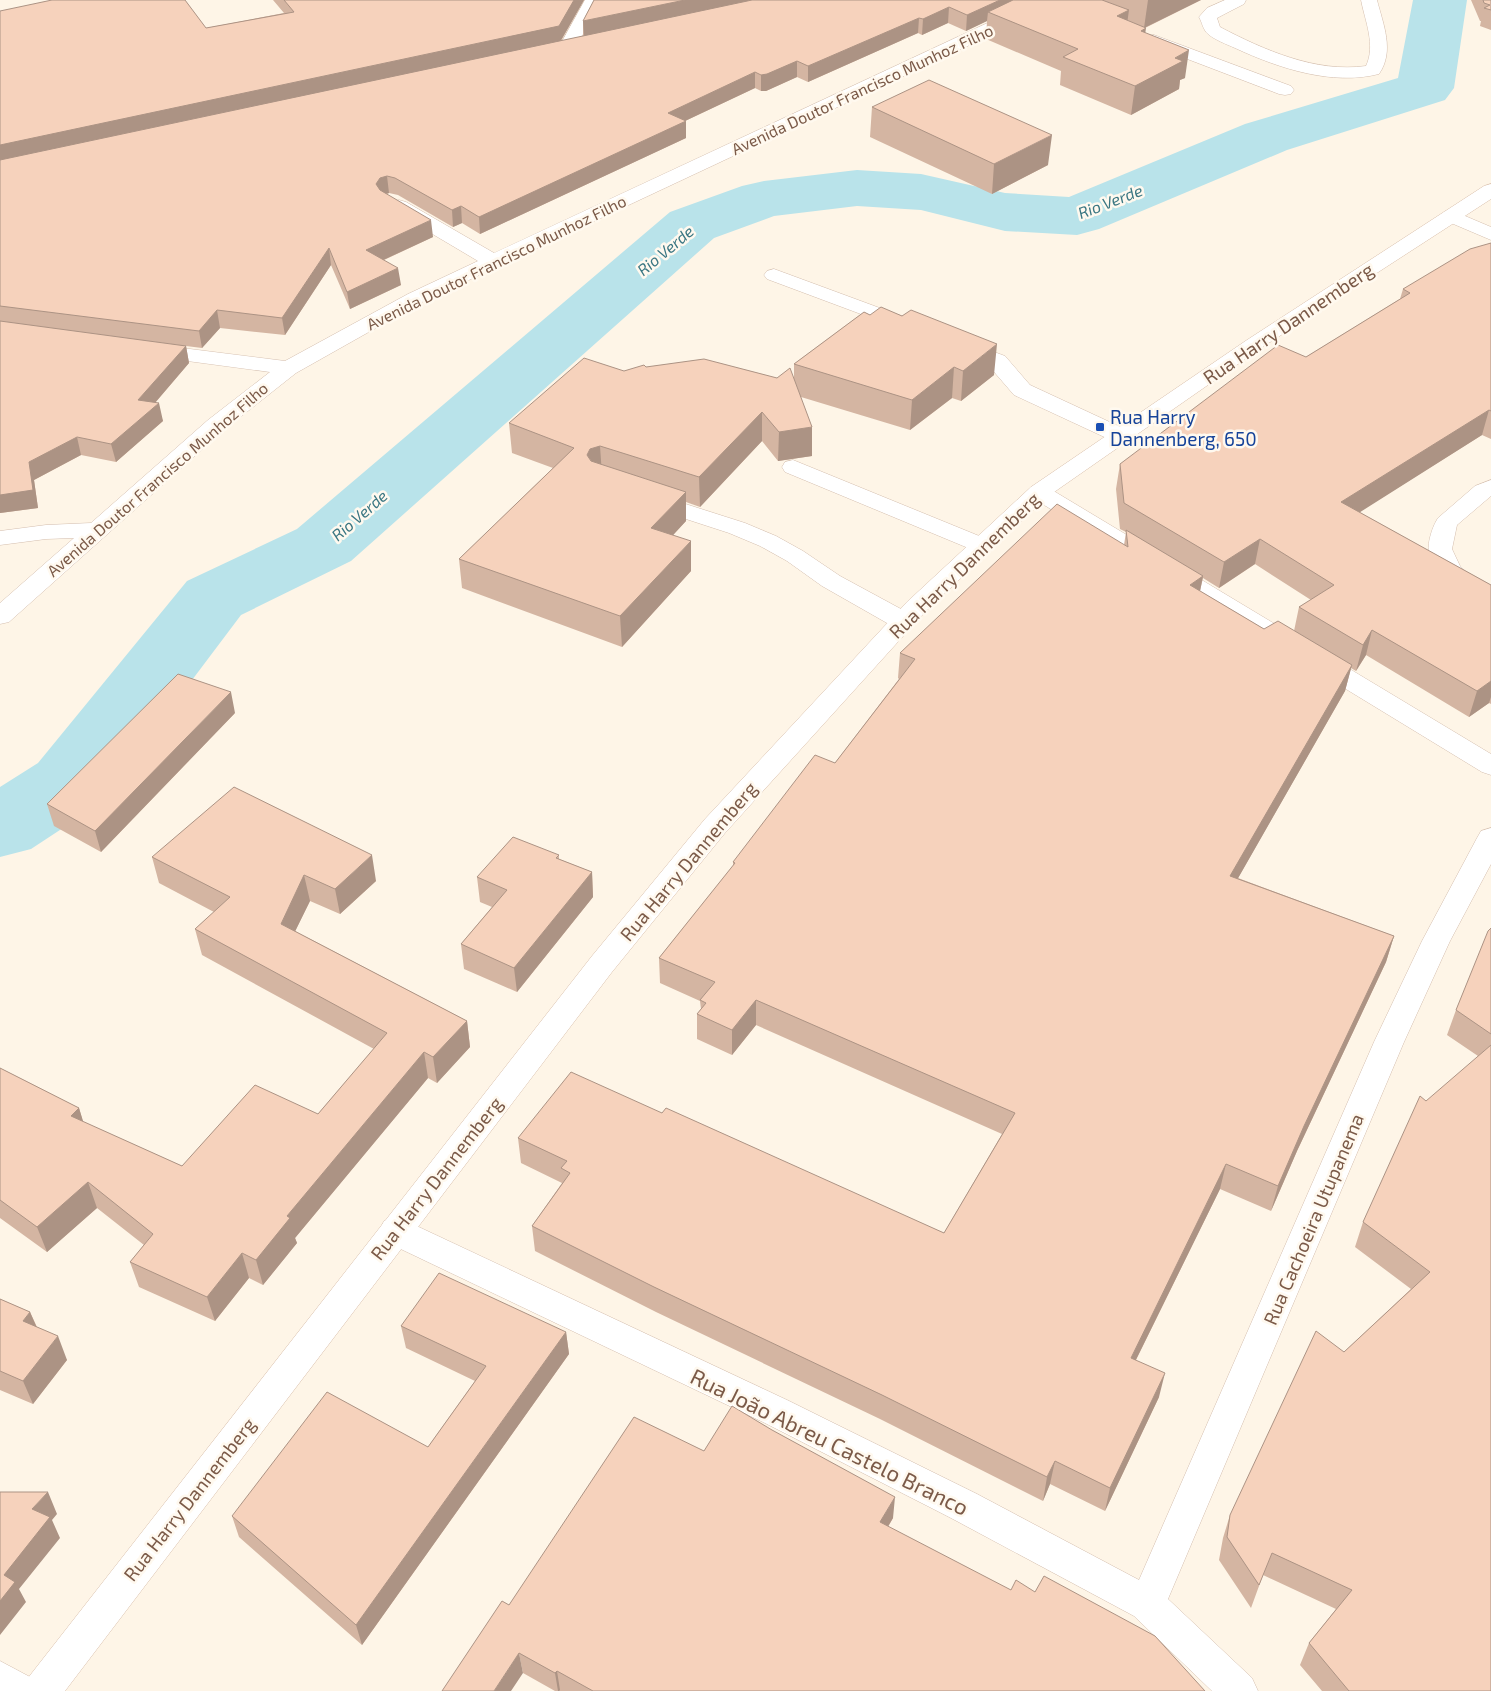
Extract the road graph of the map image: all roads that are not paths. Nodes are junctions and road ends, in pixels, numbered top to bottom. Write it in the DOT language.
graph roads {
  1 [pos="593,0"];
  2 [pos="1238,0"];
  3 [pos="1369,0"];
  4 [pos="1056,3"];
  5 [pos="1140,35"];
  6 [pos="587,43"];
  7 [pos="568,47"];
  8 [pos="549,51"];
  9 [pos="1285,90"];
  10 [pos="1491,190"];
  11 [pos="390,201"];
  12 [pos="1451,216"];
  13 [pos="1491,234"];
  14 [pos="494,262"];
  15 [pos="774,275"];
  16 [pos="133,347"];
  17 [pos="288,368"];
  18 [pos="1121,436"];
  19 [pos="793,467"];
  20 [pos="1491,487"];
  21 [pos="1039,492"];
  22 [pos="628,493"];
  23 [pos="96,530"];
  24 [pos="0,538"];
  25 [pos="981,545"];
  26 [pos="1491,602"];
  27 [pos="3,608"];
  28 [pos="903,620"];
  29 [pos="1491,766"];
  30 [pos="1491,838"];
  31 [pos="395,1231"];
  32 [pos="1147,1604"];
  33 [pos="0,1680"];
  34 [pos="19,1691"];
  35 [pos="41,1691"];
  36 [pos="1239,1691"];
  1 -- 7 [label="street"];
  2 -- 3 [label="street"];
  4 -- 14 [label="street, Avenida Doutor Francisco Munhoz Filho"];
  5 -- 9 [label="street"];
  6 -- 7 [label="street"];
  7 -- 8 [label="street"];
  10 -- 12 [label="street, Rua Harry Dannemberg"];
  11 -- 14 [label="street"];
  12 -- 13 [label="street"];
  12 -- 18 [label="street, Rua Harry Dannemberg"];
  14 -- 17 [label="street, Avenida Doutor Francisco Munhoz Filho"];
  15 -- 18 [label="street"];
  16 -- 17 [label="street"];
  17 -- 23 [label="street, Avenida Doutor Francisco Munhoz Filho"];
  18 -- 21 [label="street, Rua Harry Dannemberg"];
  19 -- 25 [label="street"];
  20 -- 26 [label="street"];
  21 -- 25 [label="street, Rua Harry Dannemberg"];
  21 -- 29 [label="street"];
  22 -- 28 [label="street"];
  23 -- 24 [label="street"];
  23 -- 27 [label="street, Avenida Doutor Francisco Munhoz Filho"];
  25 -- 28 [label="street, Rua Harry Dannemberg"];
  28 -- 31 [label="street, Rua Harry Dannemberg"];
  30 -- 32 [label="street, Rua Cachoeira Utupanema"];
  31 -- 32 [label="street, Rua João Abreu Castelo Branco"];
  31 -- 35 [label="street, Rua Harry Dannemberg"];
  32 -- 36 [label="street, Rua João Abreu Castelo Branco"];
  33 -- 34 [label="street"];
}
